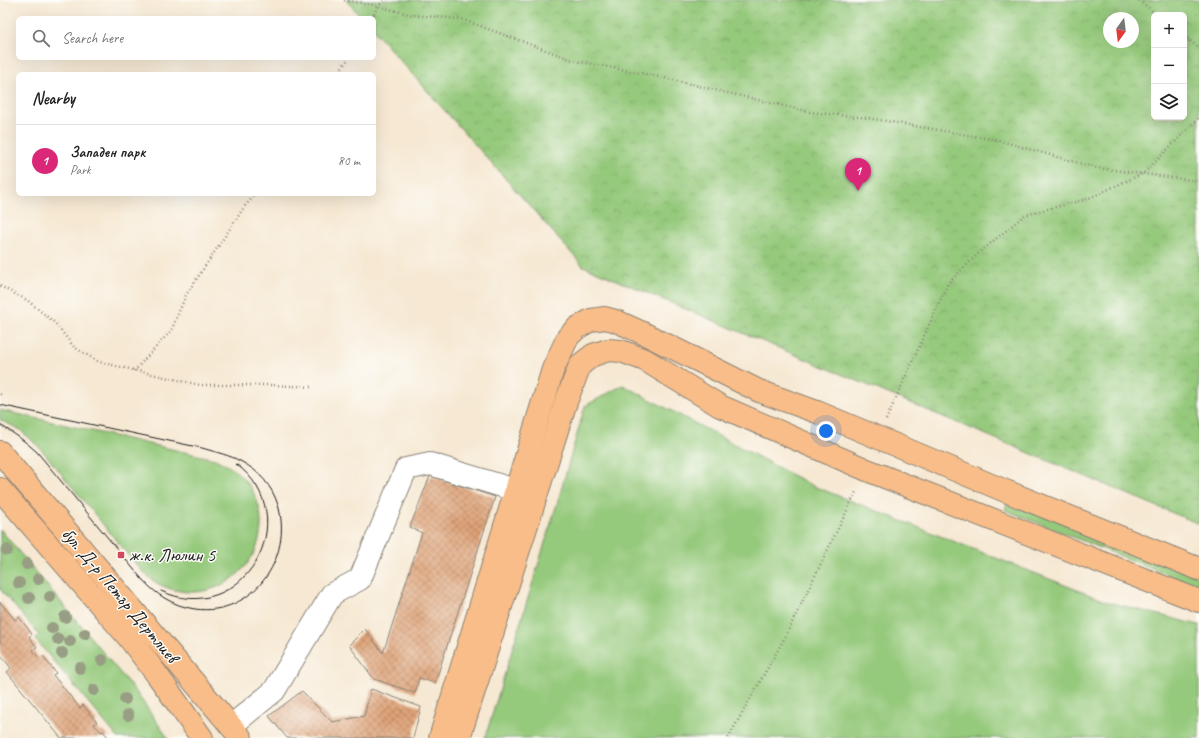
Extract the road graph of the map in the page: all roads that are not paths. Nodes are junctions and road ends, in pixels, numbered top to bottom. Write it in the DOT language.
graph roads {
  1 [pos="0,452"];
  2 [pos="0,489"];
  3 [pos="515,490"];
  4 [pos="1199,569"];
  5 [pos="1199,601"];
  6 [pos="236,732"];
  7 [pos="202,738"];
  8 [pos="440,738"];
  9 [pos="459,738"];
  1 -- 6 [label="main road, бул. Д-р Петър Дертлиев"];
  2 -- 7 [label="main road, бул. Д-р Петър Дертлиев"];
  3 -- 4 [label="main road"];
  3 -- 6 [label="lane"];
  3 -- 8 [label="main road"];
  5 -- 9 [label="main road"];
}
